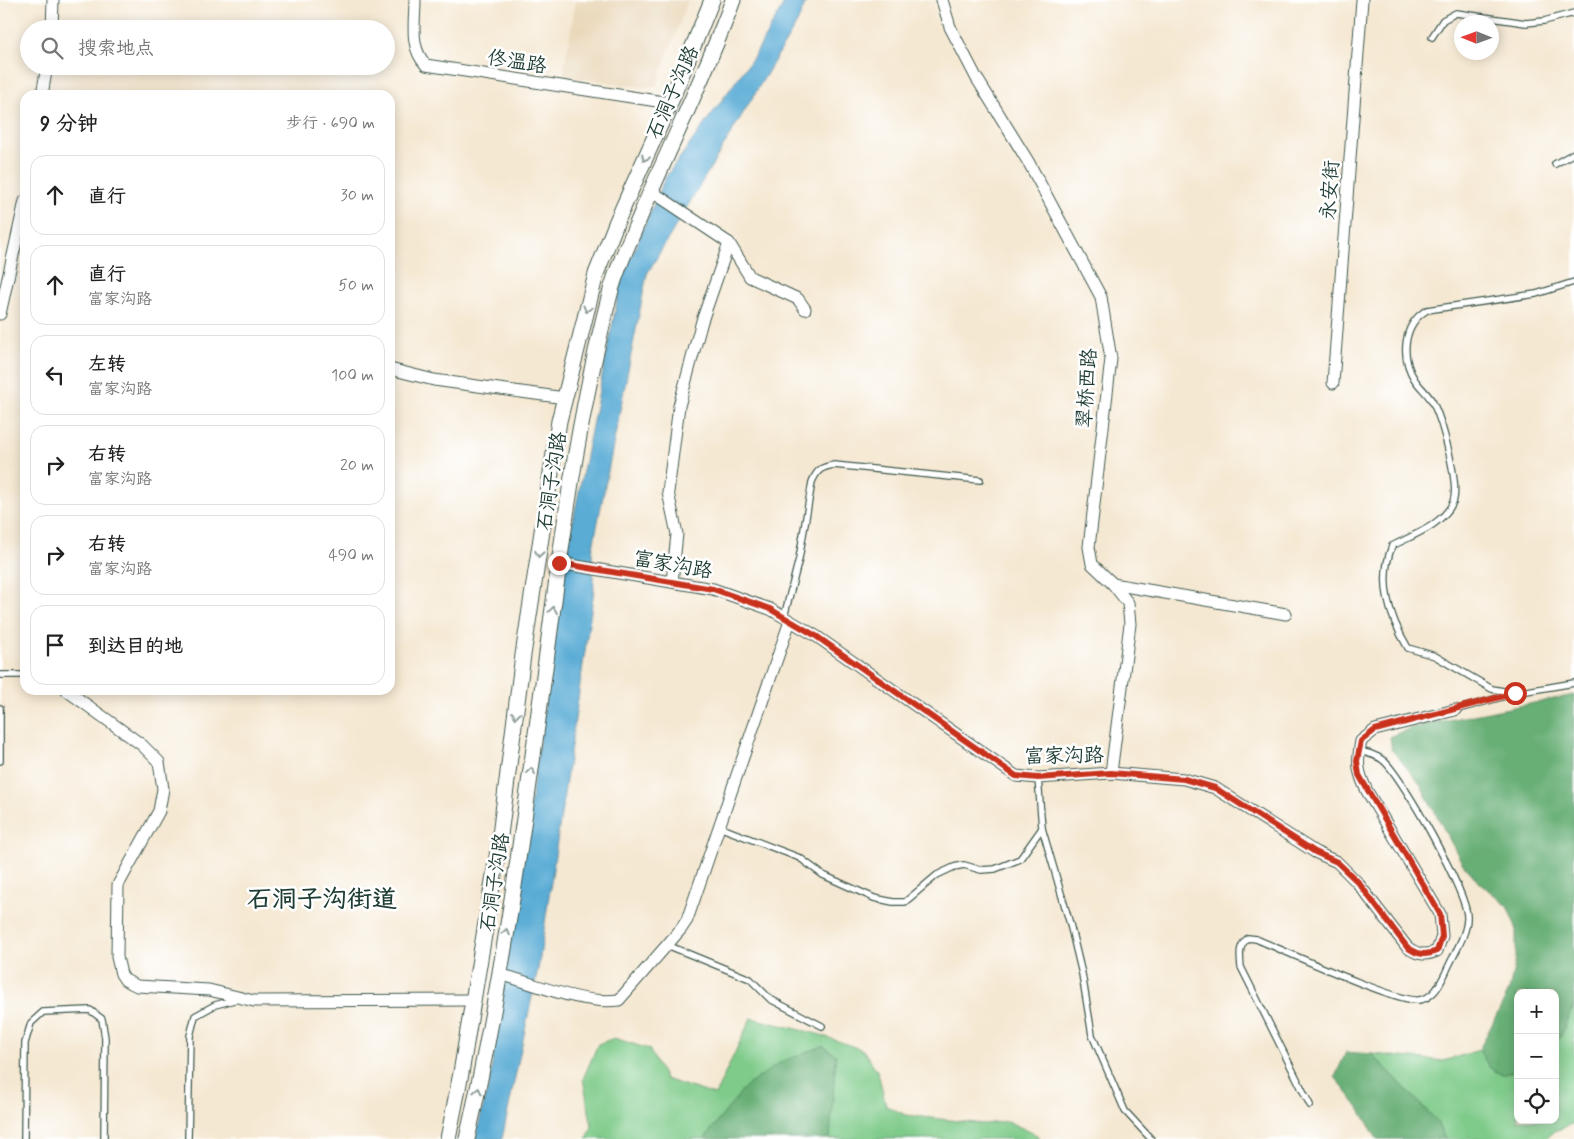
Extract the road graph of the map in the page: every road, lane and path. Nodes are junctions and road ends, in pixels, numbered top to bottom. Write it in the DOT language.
graph roads {
  1 [pos="53,0"];
  2 [pos="415,0"];
  3 [pos="712,0"];
  4 [pos="733,0"];
  5 [pos="942,0"];
  6 [pos="1362,0"];
  7 [pos="1574,14"];
  8 [pos="52,20"];
  9 [pos="1432,37"];
  10 [pos="45,75"];
  11 [pos="43,90"];
  12 [pos="670,103"];
  13 [pos="1574,153"];
  14 [pos="1555,164"];
  15 [pos="654,193"];
  16 [pos="20,224"];
  17 [pos="729,243"];
  18 [pos="1574,282"];
  19 [pos="805,309"];
  20 [pos="0,314"];
  21 [pos="395,370"];
  22 [pos="1333,383"];
  23 [pos="565,398"];
  24 [pos="980,480"];
  25 [pos="562,564"];
  26 [pos="672,582"];
  27 [pos="1113,584"];
  28 [pos="1286,614"];
  29 [pos="787,619"];
  30 [pos="0,675"];
  31 [pos="20,675"];
  32 [pos="1574,683"];
  33 [pos="1515,693"];
  34 [pos="73,695"];
  35 [pos="0,708"];
  36 [pos="1455,710"];
  37 [pos="1359,751"];
  38 [pos="0,761"];
  39 [pos="1111,773"];
  40 [pos="1038,778"];
  41 [pos="719,827"];
  42 [pos="1042,828"];
  43 [pos="667,944"];
  44 [pos="501,974"];
  45 [pos="243,998"];
  46 [pos="473,1000"];
  47 [pos="822,1026"];
  48 [pos="1310,1105"];
  49 [pos="24,1139"];
  50 [pos="104,1139"];
  51 [pos="188,1139"];
  52 [pos="448,1139"];
  53 [pos="467,1139"];
  54 [pos="1151,1139"];
  1 -- 8 [label="street"];
  2 -- 12 [label="street, 佟温路"];
  3 -- 12 [label="main road, 石洞子沟路"];
  4 -- 15 [label="main road, 石洞子沟路"];
  5 -- 27 [label="street, 翠桥西路"];
  6 -- 22 [label="street, 永安街"];
  7 -- 9 [label="lane"];
  10 -- 11 [label="street"];
  12 -- 23 [label="main road, 石洞子沟路, one-way"];
  13 -- 14 [label="lane"];
  15 -- 17 [label="street"];
  15 -- 25 [label="main road, 石洞子沟路"];
  16 -- 20 [label="street"];
  17 -- 19 [label="street"];
  17 -- 26 [label="street"];
  18 -- 33 [label="lane"];
  21 -- 23 [label="street"];
  23 -- 46 [label="main road, 石洞子沟路, one-way"];
  24 -- 29 [label="lane"];
  25 -- 26 [label="street, 富家沟路"];
  44 -- 25 [label="main road, 石洞子沟路, one-way"];
  26 -- 29 [label="street, 富家沟路"];
  27 -- 28 [label="street"];
  27 -- 39 [label="street, 翠桥西路"];
  29 -- 40 [label="street, 富家沟路"];
  29 -- 41 [label="street"];
  30 -- 31 [label="lane"];
  32 -- 33 [label="lane"];
  33 -- 36 [label="lane"];
  34 -- 45 [label="street"];
  35 -- 38 [label="lane"];
  36 -- 37 [label="street"];
  37 -- 39 [label="street, 富家沟路"];
  37 -- 48 [label="lane"];
  39 -- 40 [label="street, 富家沟路"];
  40 -- 42 [label="lane"];
  41 -- 42 [label="lane"];
  41 -- 43 [label="street"];
  42 -- 54 [label="lane"];
  43 -- 44 [label="street"];
  43 -- 47 [label="lane"];
  53 -- 44 [label="main road, 石洞子沟路, one-way"];
  45 -- 46 [label="street"];
  45 -- 51 [label="lane"];
  46 -- 52 [label="main road, 石洞子沟路"];
  49 -- 50 [label="lane"];
}
